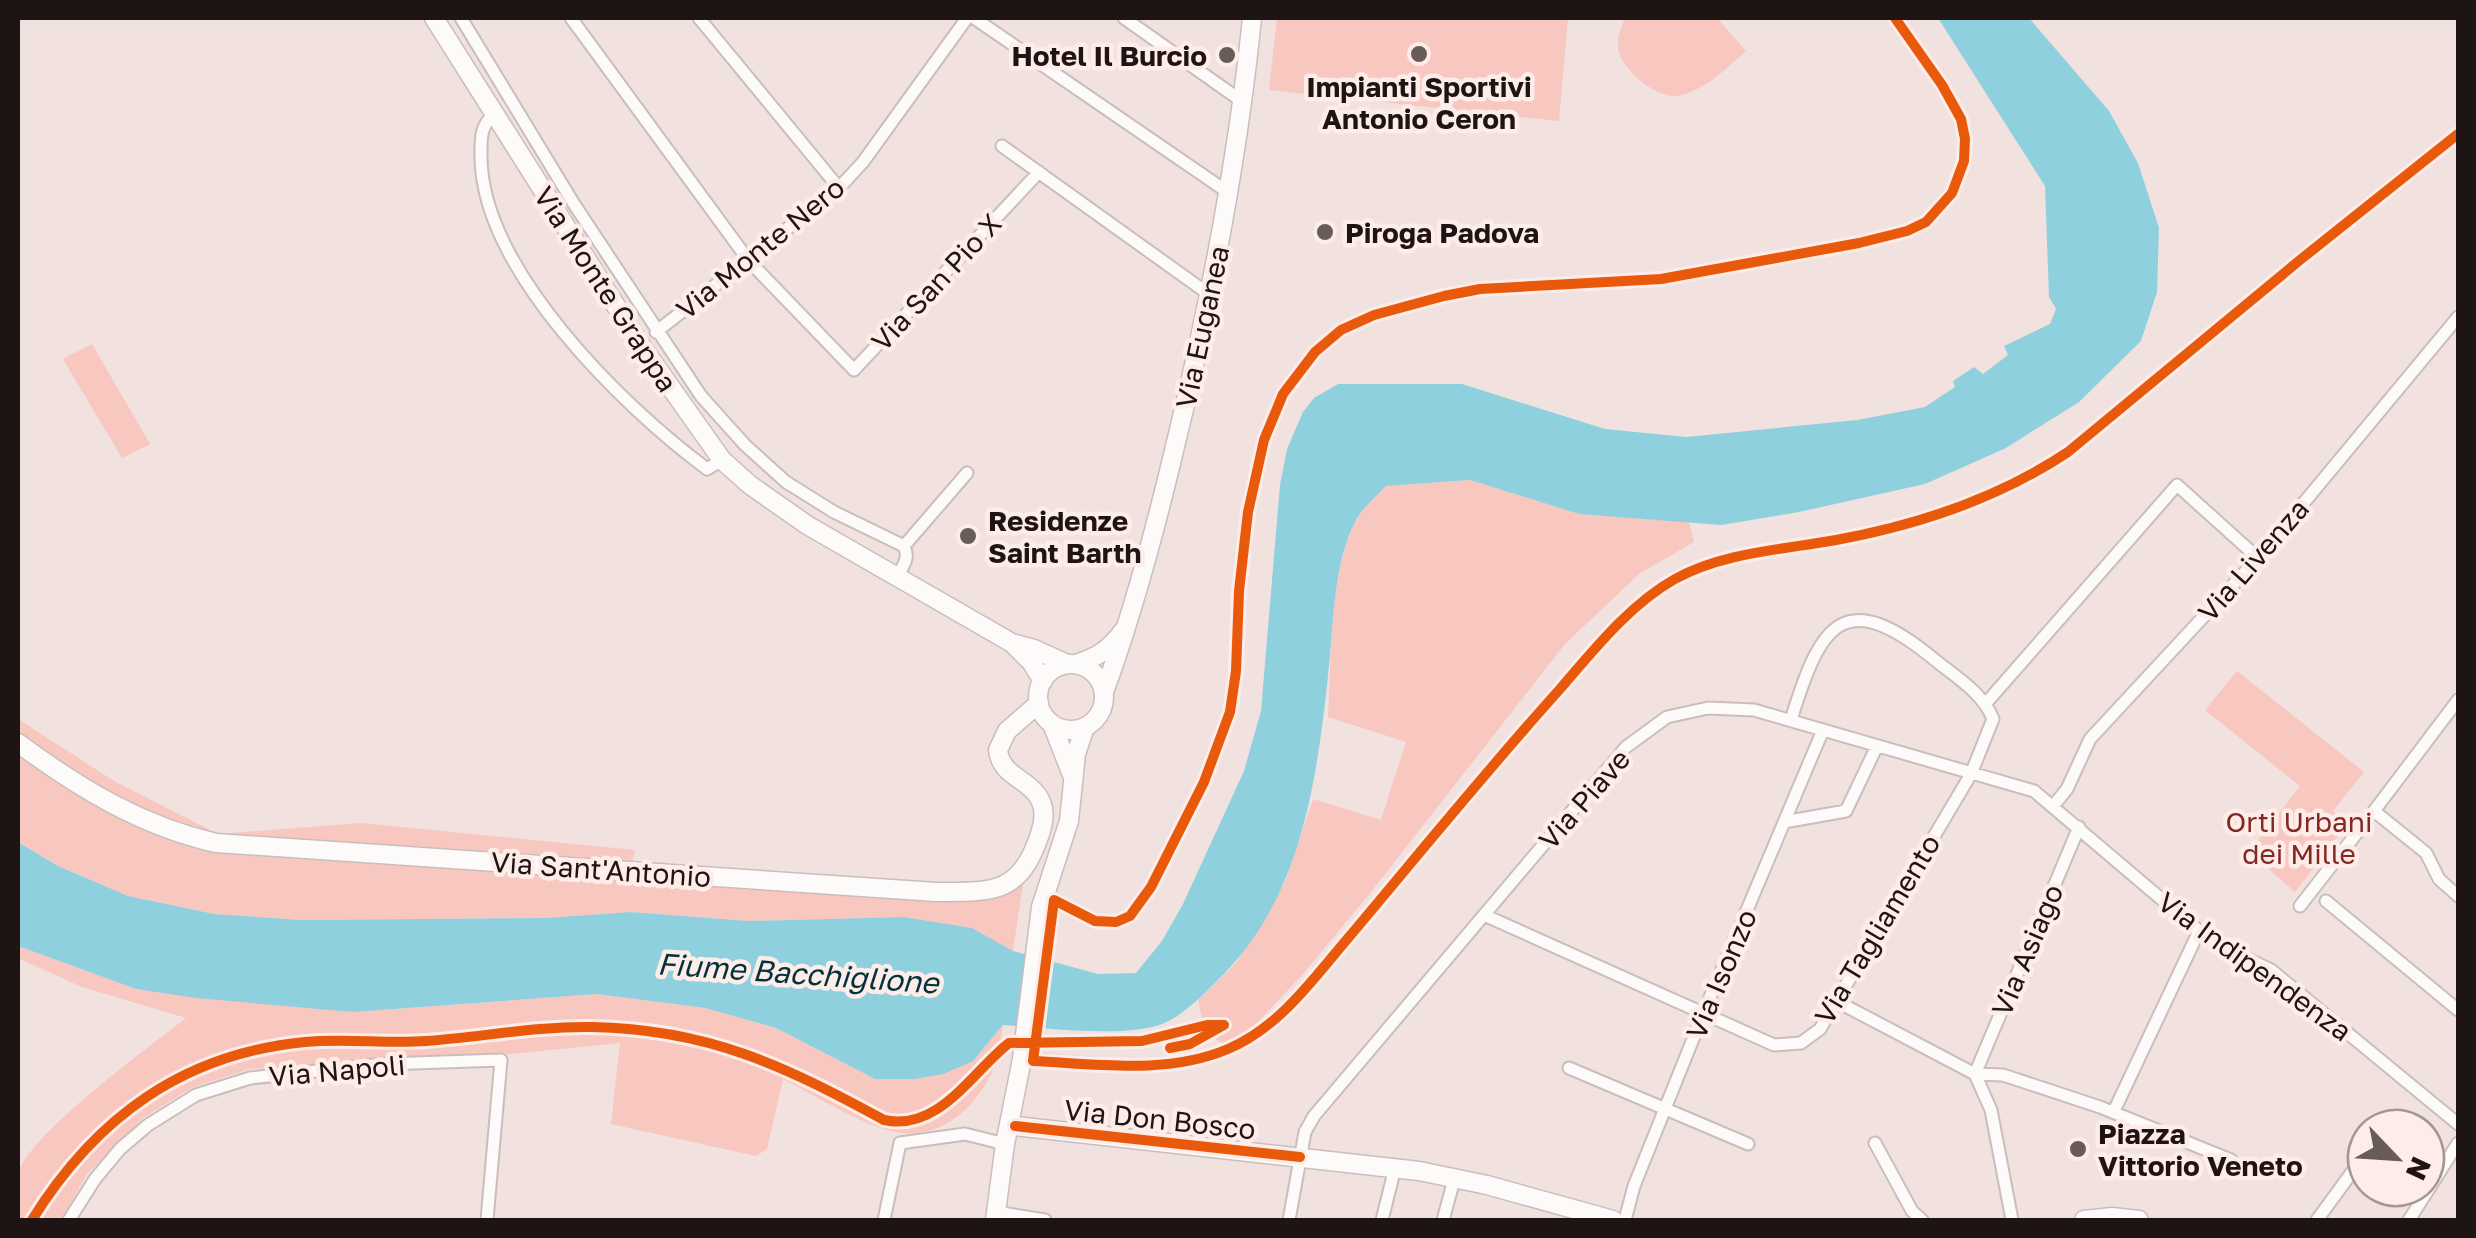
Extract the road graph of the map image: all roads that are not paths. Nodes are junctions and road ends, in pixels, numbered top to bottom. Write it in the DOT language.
graph roads {
  1 [pos="434,18"];
  2 [pos="461,18"];
  3 [pos="571,18"];
  4 [pos="699,18"];
  5 [pos="971,18"];
  6 [pos="1124,18"];
  7 [pos="1252,18"];
  8 [pos="496,74"];
  9 [pos="476,87"];
  10 [pos="1243,102"];
  11 [pos="494,115"];
  12 [pos="1002,146"];
  13 [pos="1039,172"];
  14 [pos="839,188"];
  15 [pos="1229,193"];
  16 [pos="588,224"];
  17 [pos="570,235"];
  18 [pos="749,261"];
  19 [pos="1210,295"];
  20 [pos="2458,317"];
  21 [pos="656,332"];
  22 [pos="722,460"];
  23 [pos="966,473"];
  24 [pos="888,540"];
  25 [pos="904,546"];
  26 [pos="2258,558"];
  27 [pos="874,564"];
  28 [pos="897,578"];
  29 [pos="1124,631"];
  30 [pos="1012,643"];
  31 [pos="1072,664"];
  32 [pos="1042,681"];
  33 [pos="1104,692"];
  34 [pos="2458,700"];
  35 [pos="1987,702"];
  36 [pos="1039,703"];
  37 [pos="1017,720"];
  38 [pos="1791,720"];
  39 [pos="1050,722"];
  40 [pos="1084,727"];
  41 [pos="1823,730"];
  42 [pos="18,743"];
  43 [pos="1878,746"];
  44 [pos="1972,774"];
  45 [pos="1073,778"];
  46 [pos="2054,806"];
  47 [pos="2374,811"];
  48 [pos="1784,822"];
  49 [pos="2079,827"];
  50 [pos="2458,896"];
  51 [pos="2326,901"];
  52 [pos="2300,906"];
  53 [pos="1484,915"];
  54 [pos="2199,930"];
  55 [pos="1836,1001"];
  56 [pos="2458,1010"];
  57 [pos="1703,1014"];
  58 [pos="1022,1059"];
  59 [pos="1102,1065"];
  60 [pos="1569,1068"];
  61 [pos="1975,1074"];
  62 [pos="1665,1111"];
  63 [pos="2114,1112"];
  64 [pos="2458,1124"];
  65 [pos="1015,1126"];
  66 [pos="2458,1142"];
  67 [pos="1876,1143"];
  68 [pos="1005,1144"];
  69 [pos="1748,1144"];
  70 [pos="1300,1157"];
  71 [pos="2232,1160"];
  72 [pos="1396,1168"];
  73 [pos="1454,1180"];
  74 [pos="2346,1180"];
  75 [pos="1914,1217"];
  76 [pos="999,1218"];
  77 [pos="69,1220"];
  78 [pos="487,1220"];
  79 [pos="884,1220"];
  80 [pos="1045,1220"];
  81 [pos="1289,1220"];
  82 [pos="1382,1220"];
  83 [pos="1443,1220"];
  84 [pos="1613,1220"];
  85 [pos="1624,1220"];
  86 [pos="2012,1220"];
  87 [pos="2084,1220"];
  88 [pos="2139,1220"];
  89 [pos="2317,1220"];
  90 [pos="2409,1220"];
  1 -- 9 [label="street, Via Monte Grappa"];
  2 -- 8 [label="street, Via Monte Grappa"];
  3 -- 18 [label="street"];
  4 -- 14 [label="street"];
  5 -- 14 [label="street, Via Monte Nero"];
  5 -- 15 [label="street"];
  6 -- 10 [label="street"];
  7 -- 10 [label="street, Via Euganea"];
  8 -- 9 [label="street"];
  8 -- 16 [label="street, Via Monte Grappa"];
  9 -- 11 [label="street, Via Monte Grappa"];
  10 -- 15 [label="street, Via Euganea"];
  11 -- 17 [label="street, Via Monte Grappa"];
  11 -- 22 [label="street, Via Monte Grappa"];
  12 -- 13 [label="street"];
  13 -- 18 [label="street, Via San Pio X"];
  13 -- 19 [label="street"];
  14 -- 18 [label="street, Via Monte Nero"];
  15 -- 19 [label="street, Via Euganea"];
  16 -- 17 [label="street"];
  16 -- 21 [label="street, Via Monte Grappa"];
  17 -- 22 [label="street, Via Monte Grappa"];
  18 -- 21 [label="street, Via Monte Nero"];
  19 -- 29 [label="street, Via Euganea"];
  20 -- 26 [label="street, Via Livenza"];
  21 -- 24 [label="street, Via Monte Grappa"];
  22 -- 27 [label="street, Via Monte Grappa"];
  23 -- 25 [label="street"];
  24 -- 25 [label="street, Via Monte Grappa"];
  24 -- 27 [label="street"];
  25 -- 28 [label="street"];
  26 -- 35 [label="street"];
  26 -- 46 [label="street, Via Livenza"];
  27 -- 28 [label="street, Via Monte Grappa"];
  28 -- 30 [label="street, Via Monte Grappa"];
  29 -- 31 [label="street"];
  29 -- 33 [label="street, Via Euganea"];
  30 -- 31 [label="street, Via Monte Grappa"];
  30 -- 32 [label="street, Via Monte Grappa"];
  31 -- 32 [label="street"];
  31 -- 33 [label="street"];
  32 -- 36 [label="street"];
  33 -- 40 [label="street, Via Euganea"];
  34 -- 47 [label="street"];
  35 -- 38 [label="street"];
  35 -- 44 [label="street, Via Tagliamento"];
  36 -- 37 [label="street"];
  36 -- 39 [label="street, Via Euganea"];
  37 -- 39 [label="street"];
  37 -- 42 [label="street, Via Sant'Antonio"];
  38 -- 41 [label="street, Via Piave"];
  38 -- 53 [label="street, Via Piave"];
  39 -- 40 [label="street"];
  39 -- 45 [label="street, Via Euganea"];
  40 -- 45 [label="street, Via Euganea"];
  41 -- 43 [label="street, Via Piave"];
  41 -- 48 [label="street, Via Isonzo"];
  43 -- 44 [label="street, Via Piave"];
  43 -- 48 [label="street"];
  44 -- 46 [label="street, Via Piave"];
  44 -- 55 [label="street, Via Tagliamento"];
  45 -- 58 [label="street, Via Euganea"];
  46 -- 49 [label="street, Via Indipendenza"];
  47 -- 50 [label="street"];
  47 -- 52 [label="street"];
  48 -- 57 [label="street, Via Isonzo"];
  49 -- 54 [label="street, Via Indipendenza"];
  49 -- 61 [label="street, Via Asiago"];
  51 -- 56 [label="street"];
  53 -- 57 [label="street, Via Tagliamento"];
  53 -- 70 [label="street, Via Piave"];
  54 -- 63 [label="street"];
  54 -- 64 [label="street, Via Indipendenza"];
  55 -- 57 [label="street, Via Tagliamento"];
  55 -- 61 [label="street"];
  57 -- 62 [label="street, Via Isonzo"];
  58 -- 59 [label="street"];
  58 -- 65 [label="street"];
  58 -- 68 [label="street"];
  60 -- 62 [label="street"];
  61 -- 63 [label="street"];
  61 -- 86 [label="street"];
  62 -- 69 [label="street"];
  62 -- 85 [label="street, Via Isonzo"];
  63 -- 71 [label="street"];
  65 -- 70 [label="street, Via Don Bosco"];
  65 -- 76 [label="street"];
  66 -- 90 [label="street"];
  67 -- 75 [label="street"];
  68 -- 76 [label="street"];
  68 -- 79 [label="street"];
  70 -- 72 [label="street, Via Don Bosco"];
  70 -- 81 [label="street, Via Piave"];
  72 -- 73 [label="street, Via Don Bosco"];
  72 -- 82 [label="street"];
  73 -- 83 [label="street"];
  73 -- 84 [label="street, Via Don Bosco"];
  74 -- 89 [label="street"];
  76 -- 80 [label="street"];
  77 -- 78 [label="street, Via Napoli"];
  87 -- 88 [label="street"];
}
